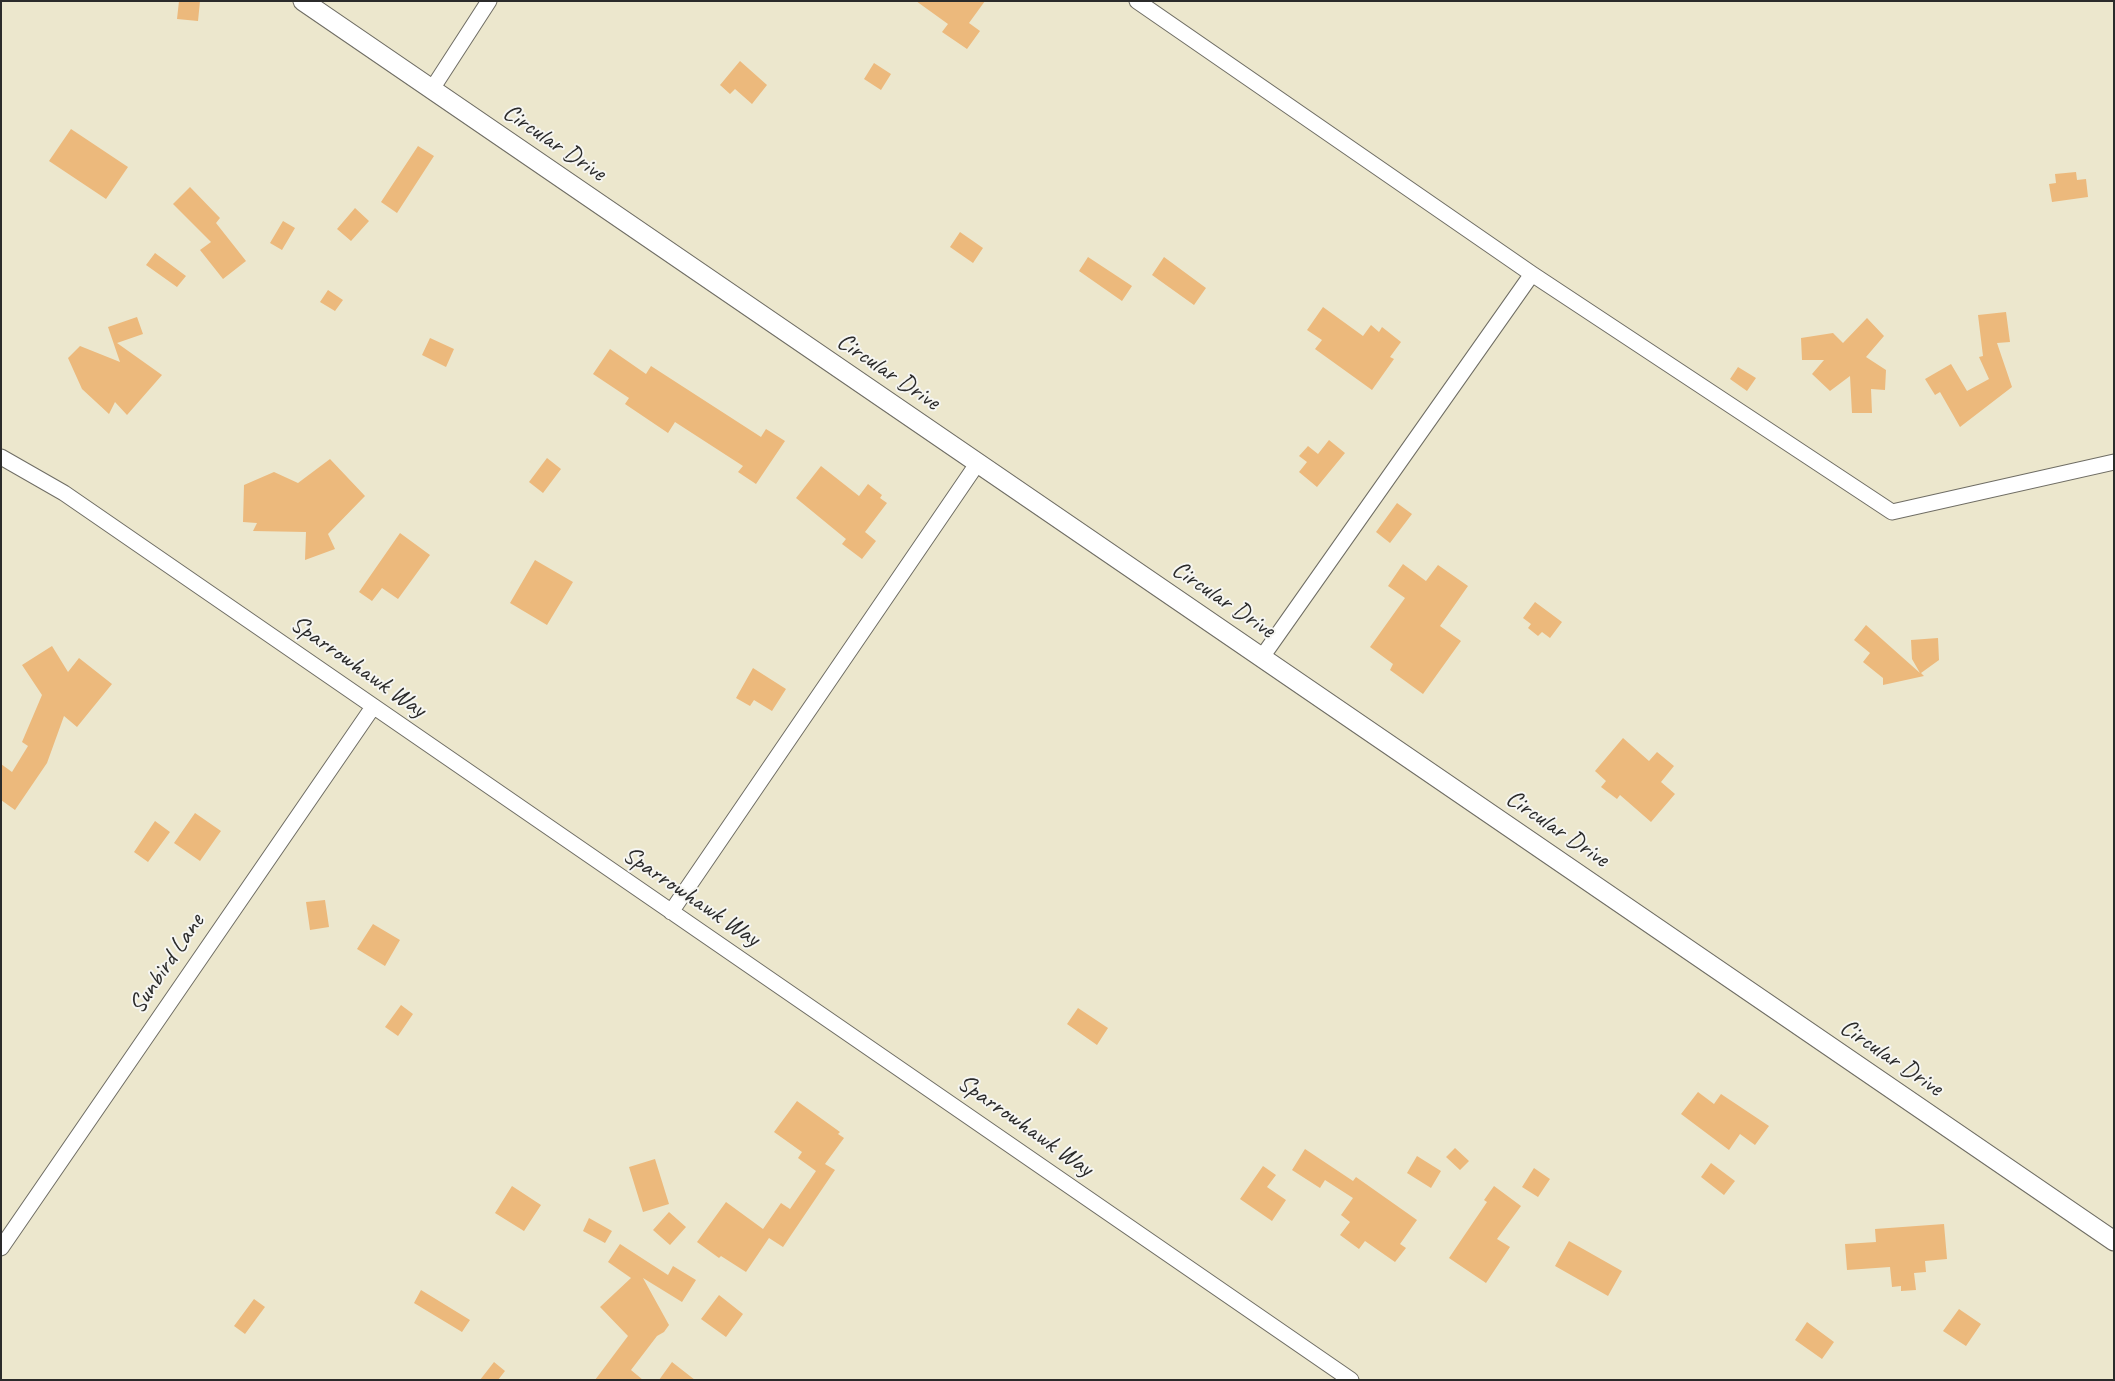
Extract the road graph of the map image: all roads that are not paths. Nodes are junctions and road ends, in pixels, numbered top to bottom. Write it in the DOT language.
graph roads {
  1 [pos="303,1"];
  2 [pos="489,1"];
  3 [pos="1137,1"];
  4 [pos="432,89"];
  5 [pos="1532,274"];
  6 [pos="1,457"];
  7 [pos="2114,462"];
  8 [pos="978,464"];
  9 [pos="1262,657"];
  10 [pos="373,707"];
  11 [pos="671,912"];
  12 [pos="2114,1241"];
  13 [pos="1,1248"];
  14 [pos="1351,1380"];
  1 -- 4 [label="street, Circular Drive"];
  2 -- 4 [label="street"];
  3 -- 5 [label="street"];
  4 -- 8 [label="street, Circular Drive"];
  5 -- 7 [label="street"];
  5 -- 9 [label="street"];
  6 -- 10 [label="street, Sparrowhawk Way"];
  8 -- 9 [label="street, Circular Drive"];
  8 -- 11 [label="street"];
  9 -- 12 [label="street, Circular Drive"];
  10 -- 11 [label="street, Sparrowhawk Way"];
  10 -- 13 [label="street, Sunbird Lane"];
  11 -- 14 [label="street, Sparrowhawk Way"];
}
